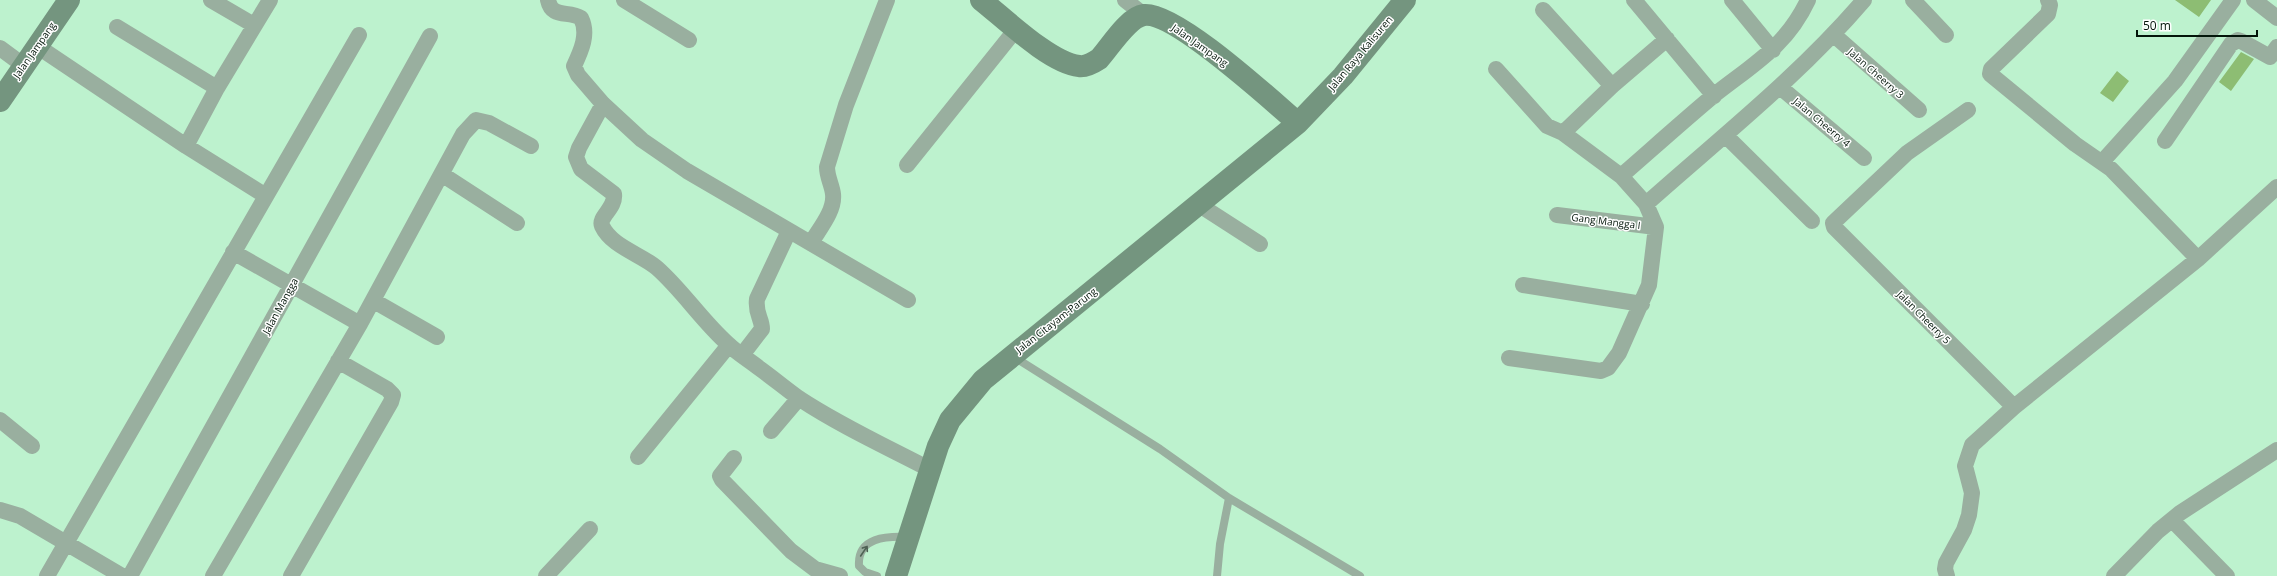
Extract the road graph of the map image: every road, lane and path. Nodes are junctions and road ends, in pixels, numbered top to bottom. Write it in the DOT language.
graph roads {
  1 [pos="69,0"];
  2 [pos="211,0"];
  3 [pos="270,0"];
  4 [pos="548,0"];
  5 [pos="624,0"];
  6 [pos="888,0"];
  7 [pos="981,0"];
  8 [pos="1126,0"];
  9 [pos="1405,0"];
  10 [pos="1634,0"];
  11 [pos="1732,0"];
  12 [pos="1808,0"];
  13 [pos="1864,0"];
  14 [pos="1913,0"];
  15 [pos="2048,0"];
  16 [pos="2233,0"];
  17 [pos="2254,0"];
  18 [pos="1543,10"];
  19 [pos="1144,15"];
  20 [pos="2277,18"];
  21 [pos="254,25"];
  22 [pos="117,27"];
  23 [pos="1017,28"];
  24 [pos="359,35"];
  25 [pos="1834,35"];
  26 [pos="1946,35"];
  27 [pos="430,36"];
  28 [pos="1667,39"];
  29 [pos="689,40"];
  30 [pos="37,46"];
  31 [pos="0,48"];
  32 [pos="1773,50"];
  33 [pos="2275,55"];
  34 [pos="23,65"];
  35 [pos="1496,69"];
  36 [pos="1612,86"];
  37 [pos="1780,87"];
  38 [pos="217,88"];
  39 [pos="1714,96"];
  40 [pos="0,101"];
  41 [pos="603,104"];
  42 [pos="1919,110"];
  43 [pos="1968,110"];
  44 [pos="1298,123"];
  45 [pos="1563,133"];
  46 [pos="1726,135"];
  47 [pos="2166,141"];
  48 [pos="186,146"];
  49 [pos="531,146"];
  50 [pos="1864,158"];
  51 [pos="2102,162"];
  52 [pos="908,165"];
  53 [pos="443,175"];
  54 [pos="1621,176"];
  55 [pos="2277,187"];
  56 [pos="266,196"];
  57 [pos="1198,204"];
  58 [pos="1646,204"];
  59 [pos="1557,214"];
  60 [pos="1812,221"];
  61 [pos="517,223"];
  62 [pos="1656,226"];
  63 [pos="789,231"];
  64 [pos="811,243"];
  65 [pos="1260,244"];
  66 [pos="233,252"];
  67 [pos="2198,259"];
  68 [pos="291,285"];
  69 [pos="1523,285"];
  70 [pos="908,300"];
  71 [pos="374,301"];
  72 [pos="1642,304"];
  73 [pos="360,324"];
  74 [pos="437,337"];
  75 [pos="729,345"];
  76 [pos="742,355"];
  77 [pos="1012,355"];
  78 [pos="1509,358"];
  79 [pos="338,361"];
  80 [pos="799,398"];
  81 [pos="2014,407"];
  82 [pos="0,420"];
  83 [pos="771,430"];
  84 [pos="32,446"];
  85 [pos="2277,450"];
  86 [pos="638,457"];
  87 [pos="734,458"];
  88 [pos="931,470"];
  89 [pos="1229,498"];
  90 [pos="0,510"];
  91 [pos="2172,520"];
  92 [pos="590,529"];
  93 [pos="908,537"];
  94 [pos="65,544"];
  95 [pos="216,575"];
  96 [pos="894,575"];
  97 [pos="47,576"];
  98 [pos="122,576"];
  99 [pos="130,576"];
  100 [pos="291,576"];
  101 [pos="546,576"];
  102 [pos="840,576"];
  103 [pos="1217,576"];
  104 [pos="1360,576"];
  105 [pos="1947,576"];
  106 [pos="2114,576"];
  107 [pos="2227,576"];
  1 -- 30 [label="main road, Jalan Jampang"];
  2 -- 21 [label="street"];
  3 -- 21 [label="street"];
  4 -- 41 [label="street"];
  5 -- 29 [label="street"];
  6 -- 64 [label="street"];
  7 -- 23 [label="main road"];
  8 -- 19 [label="street"];
  9 -- 44 [label="main road, Jalan Raya Kalisuren"];
  10 -- 28 [label="street"];
  11 -- 32 [label="street"];
  12 -- 32 [label="street"];
  13 -- 25 [label="street"];
  14 -- 26 [label="street"];
  15 -- 51 [label="street"];
  16 -- 51 [label="street"];
  17 -- 20 [label="street"];
  18 -- 36 [label="street"];
  19 -- 23 [label="main road"];
  19 -- 44 [label="main road, Jalan Jampang"];
  21 -- 38 [label="street"];
  22 -- 38 [label="street"];
  23 -- 52 [label="street"];
  24 -- 56 [label="street"];
  25 -- 37 [label="street"];
  25 -- 42 [label="street, Jalan Cheerry 3"];
  27 -- 68 [label="street, Jalan Mangga"];
  28 -- 36 [label="street"];
  28 -- 39 [label="street"];
  30 -- 34 [label="main road, Jalan Jampang"];
  30 -- 48 [label="street"];
  31 -- 34 [label="street"];
  32 -- 39 [label="street"];
  33 -- 47 [label="street"];
  34 -- 40 [label="main road, Jalan Jampang"];
  35 -- 45 [label="street"];
  36 -- 45 [label="street"];
  37 -- 46 [label="street"];
  37 -- 50 [label="street, Jalan Cheerry 4"];
  38 -- 48 [label="street"];
  39 -- 54 [label="street"];
  41 -- 63 [label="street"];
  41 -- 75 [label="street"];
  43 -- 81 [label="street, Jalan Cheerry 5"];
  44 -- 57 [label="main road, Jalan Citayam-Parung"];
  45 -- 54 [label="street"];
  46 -- 58 [label="street"];
  46 -- 60 [label="street"];
  48 -- 56 [label="street"];
  49 -- 53 [label="street"];
  51 -- 67 [label="street"];
  53 -- 61 [label="street"];
  53 -- 71 [label="street"];
  54 -- 58 [label="street"];
  55 -- 67 [label="street"];
  56 -- 66 [label="street"];
  57 -- 65 [label="street"];
  57 -- 77 [label="main road, Jalan Citayam-Parung"];
  58 -- 62 [label="street"];
  59 -- 62 [label="street, Gang Mangga I"];
  62 -- 72 [label="street"];
  63 -- 64 [label="street"];
  63 -- 76 [label="street"];
  64 -- 70 [label="street"];
  66 -- 68 [label="street"];
  66 -- 94 [label="street"];
  67 -- 81 [label="street"];
  68 -- 73 [label="street"];
  68 -- 99 [label="street, Jalan Mangga"];
  69 -- 72 [label="street"];
  71 -- 73 [label="street"];
  71 -- 74 [label="street"];
  72 -- 78 [label="street"];
  73 -- 79 [label="street"];
  75 -- 76 [label="street"];
  75 -- 86 [label="street"];
  76 -- 80 [label="street"];
  77 -- 88 [label="main road, Jalan Citayam-Parung"];
  77 -- 89 [label="lane"];
  79 -- 95 [label="street"];
  79 -- 100 [label="street"];
  80 -- 83 [label="street"];
  80 -- 88 [label="street"];
  81 -- 105 [label="street"];
  82 -- 84 [label="street"];
  85 -- 91 [label="street"];
  87 -- 102 [label="street"];
  88 -- 93 [label="main road, Jalan Citayam-Parung"];
  89 -- 103 [label="lane"];
  89 -- 104 [label="lane"];
  90 -- 94 [label="street"];
  91 -- 106 [label="street"];
  91 -- 107 [label="street"];
  92 -- 101 [label="street"];
  93 -- 96 [label="main road, Jalan Citayam-Parung"];
  96 -- 93 [label="lane, one-way"];
  94 -- 97 [label="street"];
  94 -- 98 [label="street"];
}
